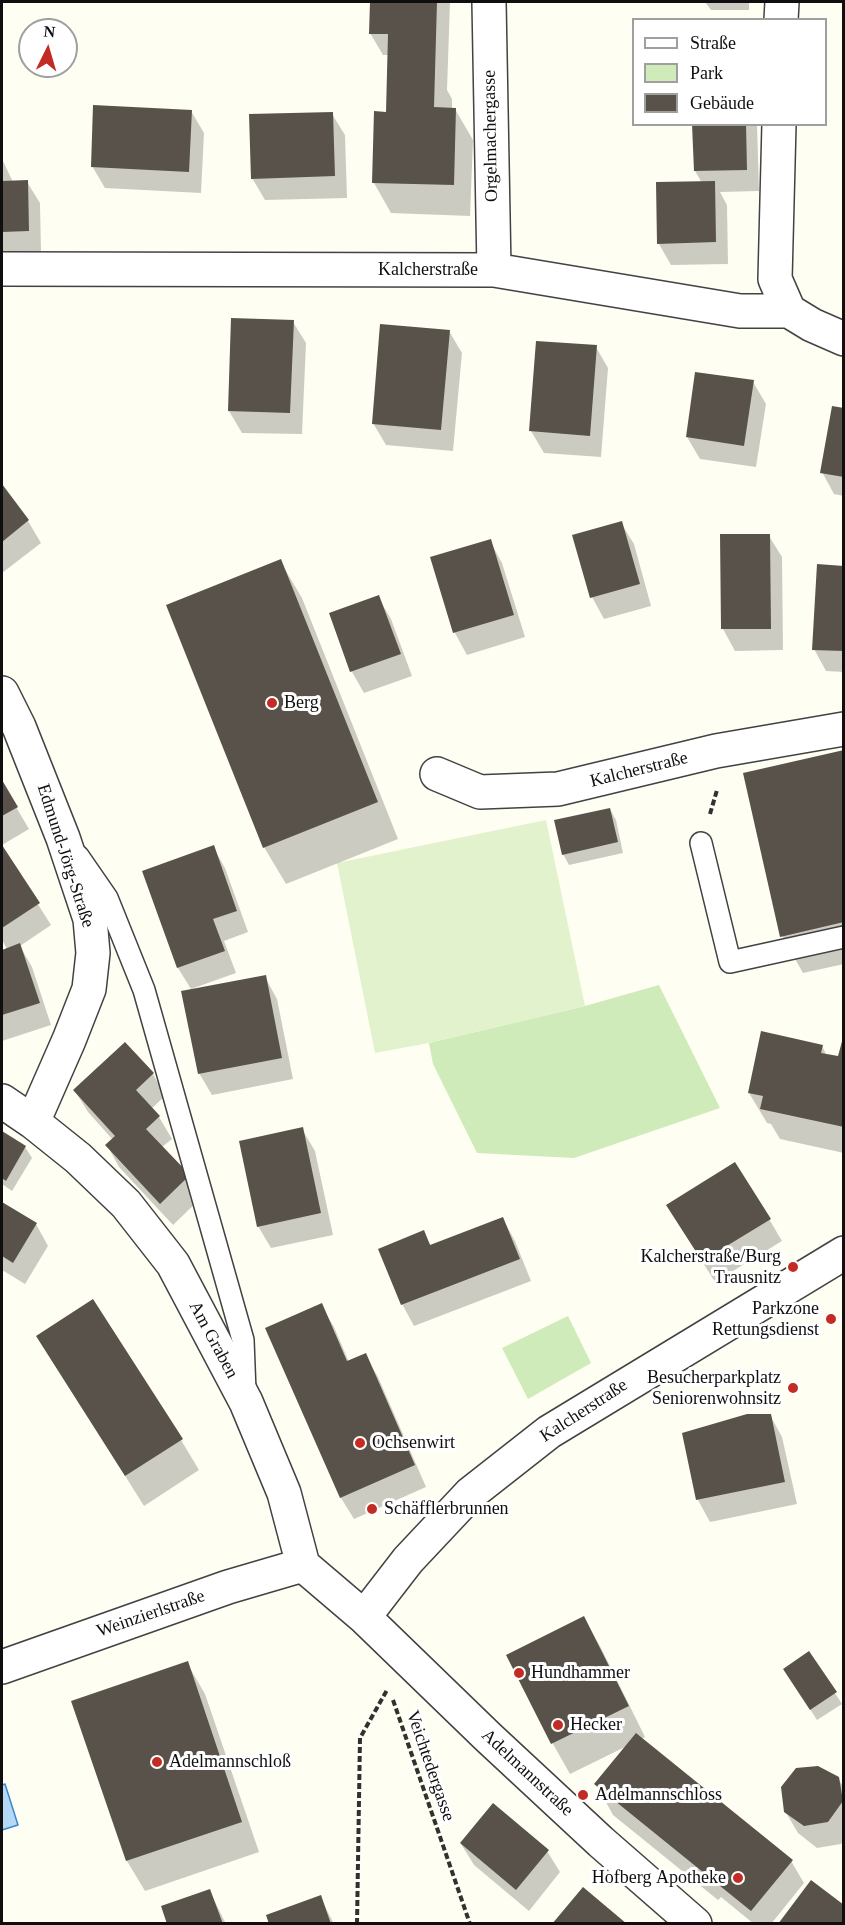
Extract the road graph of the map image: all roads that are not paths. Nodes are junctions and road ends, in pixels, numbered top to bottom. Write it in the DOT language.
graph roads {
  1 [pos="489,2"];
  2 [pos="782,2"];
  3 [pos="781,18"];
  4 [pos="779,126"];
  5 [pos="2,269"];
  6 [pos="494,270"];
  7 [pos="789,311"];
  8 [pos="843,339"];
  9 [pos="2,693"];
  10 [pos="843,729"];
  11 [pos="437,774"];
  12 [pos="63,838"];
  13 [pos="701,843"];
  14 [pos="843,937"];
  15 [pos="2,1101"];
  16 [pos="33,1122"];
  17 [pos="843,1253"];
  18 [pos="246,1401"];
  19 [pos="303,1565"];
  20 [pos="364,1617"];
  21 [pos="2,1667"];
  22 [pos="695,1923"];
  1 -- 6 [label="street, Orgelmachergasse"];
  2 -- 3 [label="street"];
  4 -- 7 [label="street"];
  5 -- 6 [label="street, Kalcherstraße"];
  6 -- 7 [label="street, Kalcherstraße"];
  7 -- 8 [label="street"];
  9 -- 12 [label="street, Edmund-Jörg-Straße"];
  10 -- 11 [label="street, Kalcherstraße"];
  12 -- 16 [label="street, Edmund-Jörg-Straße"];
  12 -- 18 [label="lane"];
  13 -- 14 [label="lane"];
  15 -- 16 [label="street, Am Graben"];
  16 -- 18 [label="street, Am Graben"];
  17 -- 20 [label="street, Kalcherstraße"];
  18 -- 19 [label="street, Am Graben"];
  19 -- 20 [label="street"];
  19 -- 21 [label="street, Weinzierlstraße"];
  20 -- 22 [label="street, Adelmannstraße"];
}
